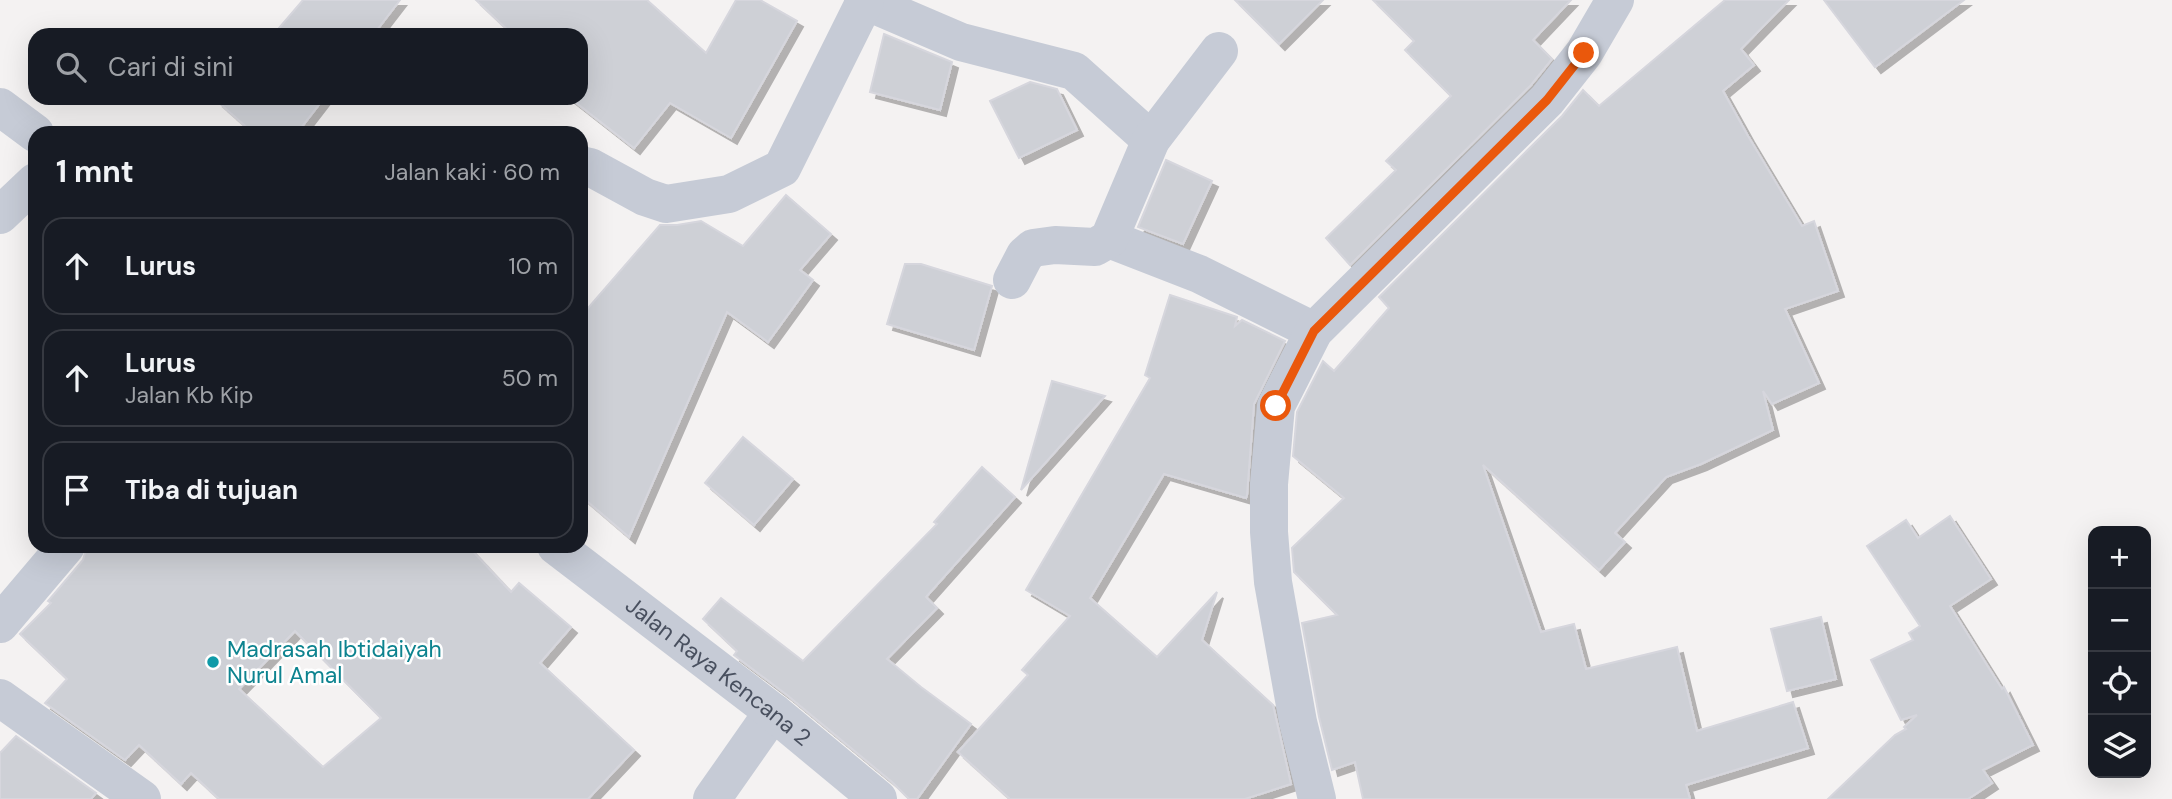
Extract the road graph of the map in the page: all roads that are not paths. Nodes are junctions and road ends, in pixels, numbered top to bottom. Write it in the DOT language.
graph roads {
  1 [pos="864,0"];
  2 [pos="1615,0"];
  3 [pos="1219,51"];
  4 [pos="0,107"];
  5 [pos="28,128"];
  6 [pos="1151,140"];
  7 [pos="588,167"];
  8 [pos="28,189"];
  9 [pos="0,215"];
  10 [pos="1109,239"];
  11 [pos="1012,280"];
  12 [pos="1314,331"];
  13 [pos="60,553"];
  14 [pos="565,553"];
  15 [pos="0,624"];
  16 [pos="0,698"];
  17 [pos="773,712"];
  18 [pos="142,799"];
  19 [pos="712,799"];
  20 [pos="878,799"];
  21 [pos="1317,799"];
  1 -- 6 [label="street"];
  1 -- 7 [label="street"];
  2 -- 12 [label="street"];
  3 -- 6 [label="street"];
  4 -- 5 [label="street"];
  6 -- 10 [label="street"];
  8 -- 9 [label="street"];
  10 -- 11 [label="street"];
  10 -- 12 [label="street"];
  12 -- 21 [label="street"];
  13 -- 15 [label="street"];
  14 -- 17 [label="street, Jalan Raya Kencana 2"];
  16 -- 18 [label="street"];
  17 -- 19 [label="street"];
  17 -- 20 [label="street, Jalan Raya Kencana 2"];
}
